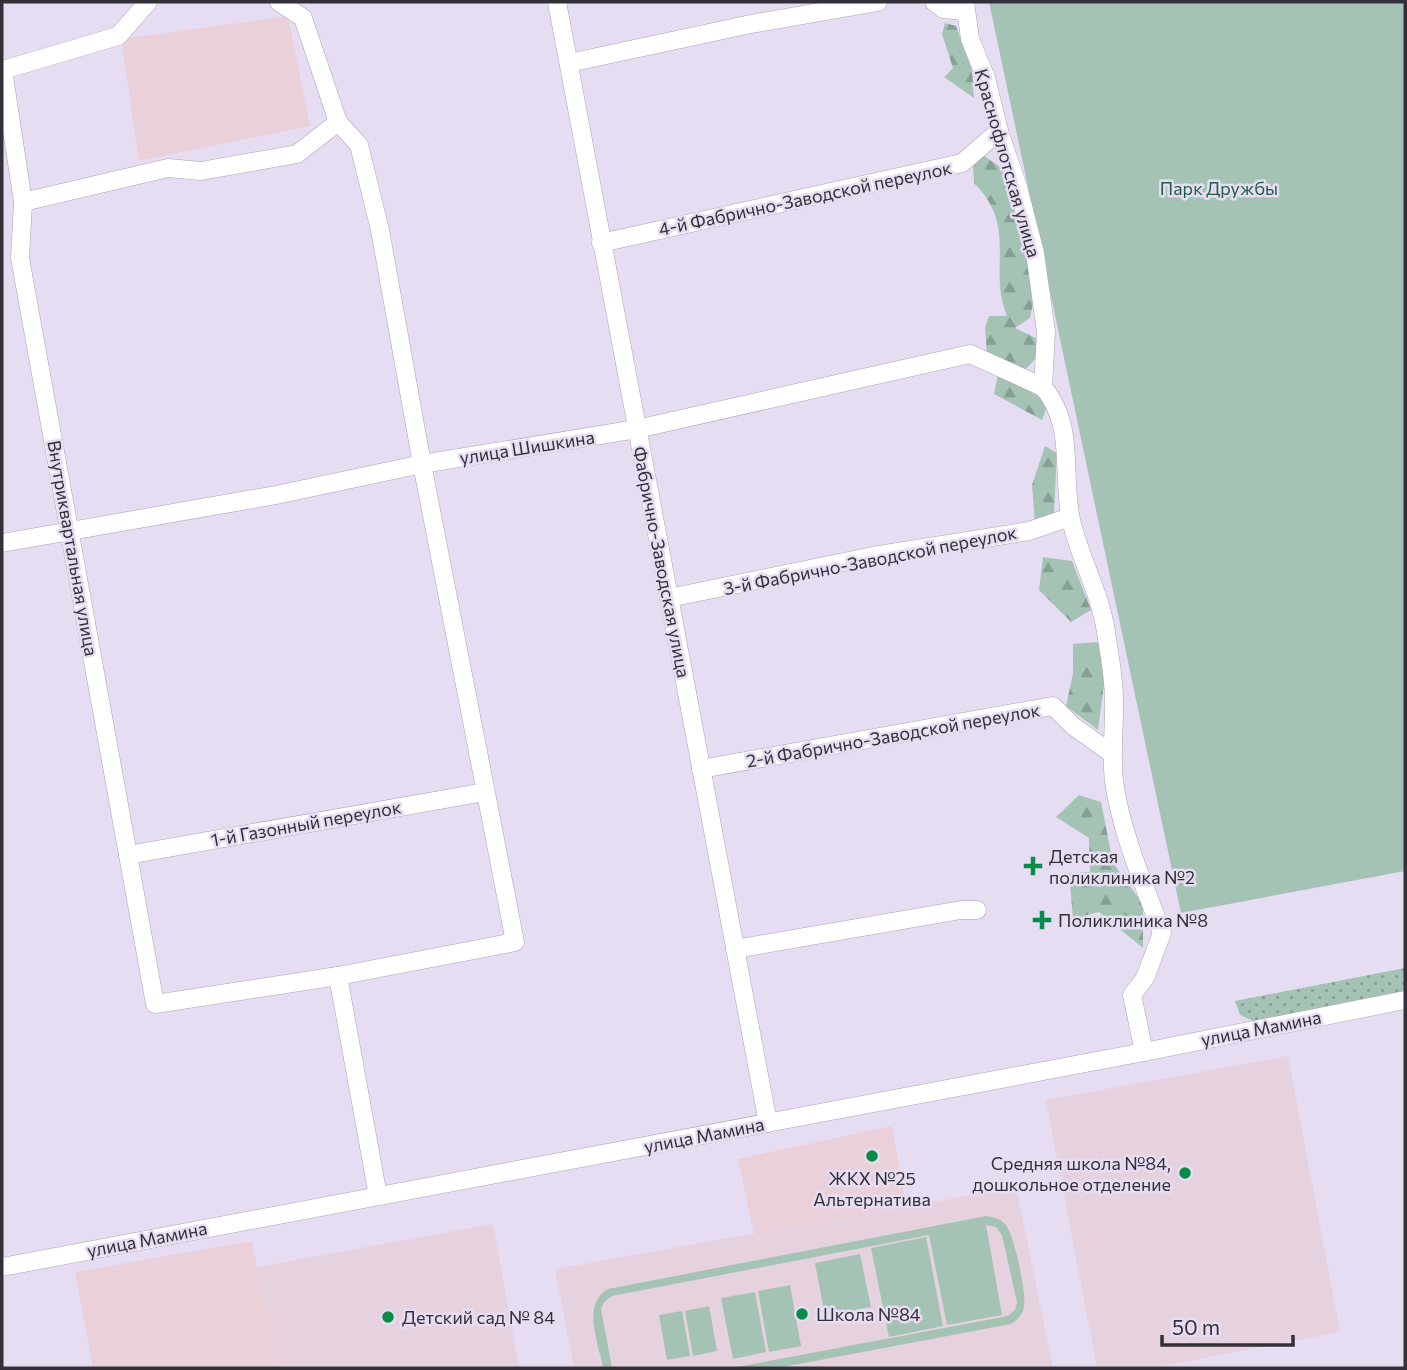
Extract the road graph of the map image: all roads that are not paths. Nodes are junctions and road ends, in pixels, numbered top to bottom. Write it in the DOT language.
graph roads {
  1 [pos="148,2"];
  2 [pos="154,2"];
  3 [pos="279,2"];
  4 [pos="557,2"];
  5 [pos="878,2"];
  6 [pos="934,2"];
  7 [pos="965,6"];
  8 [pos="569,63"];
  9 [pos="338,122"];
  10 [pos="999,131"];
  11 [pos="23,202"];
  12 [pos="601,243"];
  13 [pos="1043,387"];
  14 [pos="636,429"];
  15 [pos="422,464"];
  16 [pos="1070,517"];
  17 [pos="70,532"];
  18 [pos="2,543"];
  19 [pos="669,598"];
  20 [pos="1111,753"];
  21 [pos="701,769"];
  22 [pos="485,792"];
  23 [pos="128,855"];
  24 [pos="977,910"];
  25 [pos="735,949"];
  26 [pos="338,976"];
  27 [pos="1405,1000"];
  28 [pos="1144,1052"];
  29 [pos="768,1123"];
  30 [pos="378,1196"];
  31 [pos="2,1266"];
  1 -- 2 [label="street, Внутриквартальная улица"];
  1 -- 11 [label="street, Внутриквартальная улица"];
  3 -- 9 [label="street, Внутриквартальная улица"];
  4 -- 8 [label="street, Фабрично-Заводская улица"];
  5 -- 8 [label="street"];
  6 -- 7 [label="street"];
  7 -- 10 [label="street, Краснофлотская улица"];
  8 -- 12 [label="street, Фабрично-Заводская улица"];
  9 -- 11 [label="street"];
  9 -- 15 [label="street, Внутриквартальная улица"];
  10 -- 12 [label="street, 4-й Фабрично-Заводской переулок"];
  10 -- 13 [label="street, Краснофлотская улица"];
  11 -- 17 [label="street, Внутриквартальная улица"];
  12 -- 14 [label="street, Фабрично-Заводская улица"];
  13 -- 14 [label="street, улица Шишкина"];
  13 -- 16 [label="street"];
  14 -- 15 [label="street, улица Шишкина"];
  14 -- 19 [label="street, Фабрично-Заводская улица"];
  15 -- 17 [label="street, улица Шишкина"];
  15 -- 22 [label="street, Внутриквартальная улица"];
  16 -- 19 [label="street, 3-й Фабрично-Заводской переулок"];
  16 -- 20 [label="street"];
  17 -- 18 [label="street, улица Шишкина"];
  17 -- 23 [label="street, Внутриквартальная улица"];
  19 -- 21 [label="street, Фабрично-Заводская улица"];
  20 -- 21 [label="street, 2-й Фабрично-Заводской переулок"];
  20 -- 28 [label="street"];
  21 -- 25 [label="street, Фабрично-Заводская улица"];
  22 -- 23 [label="street, 1-й Газонный переулок"];
  22 -- 26 [label="street, Внутриквартальная улица"];
  23 -- 26 [label="street, Внутриквартальная улица"];
  24 -- 25 [label="street"];
  25 -- 29 [label="street, Фабрично-Заводская улица"];
  26 -- 30 [label="street"];
  27 -- 28 [label="street, улица Мамина"];
  28 -- 29 [label="street, улица Мамина"];
  29 -- 30 [label="street, улица Мамина"];
  30 -- 31 [label="street, улица Мамина"];
}
